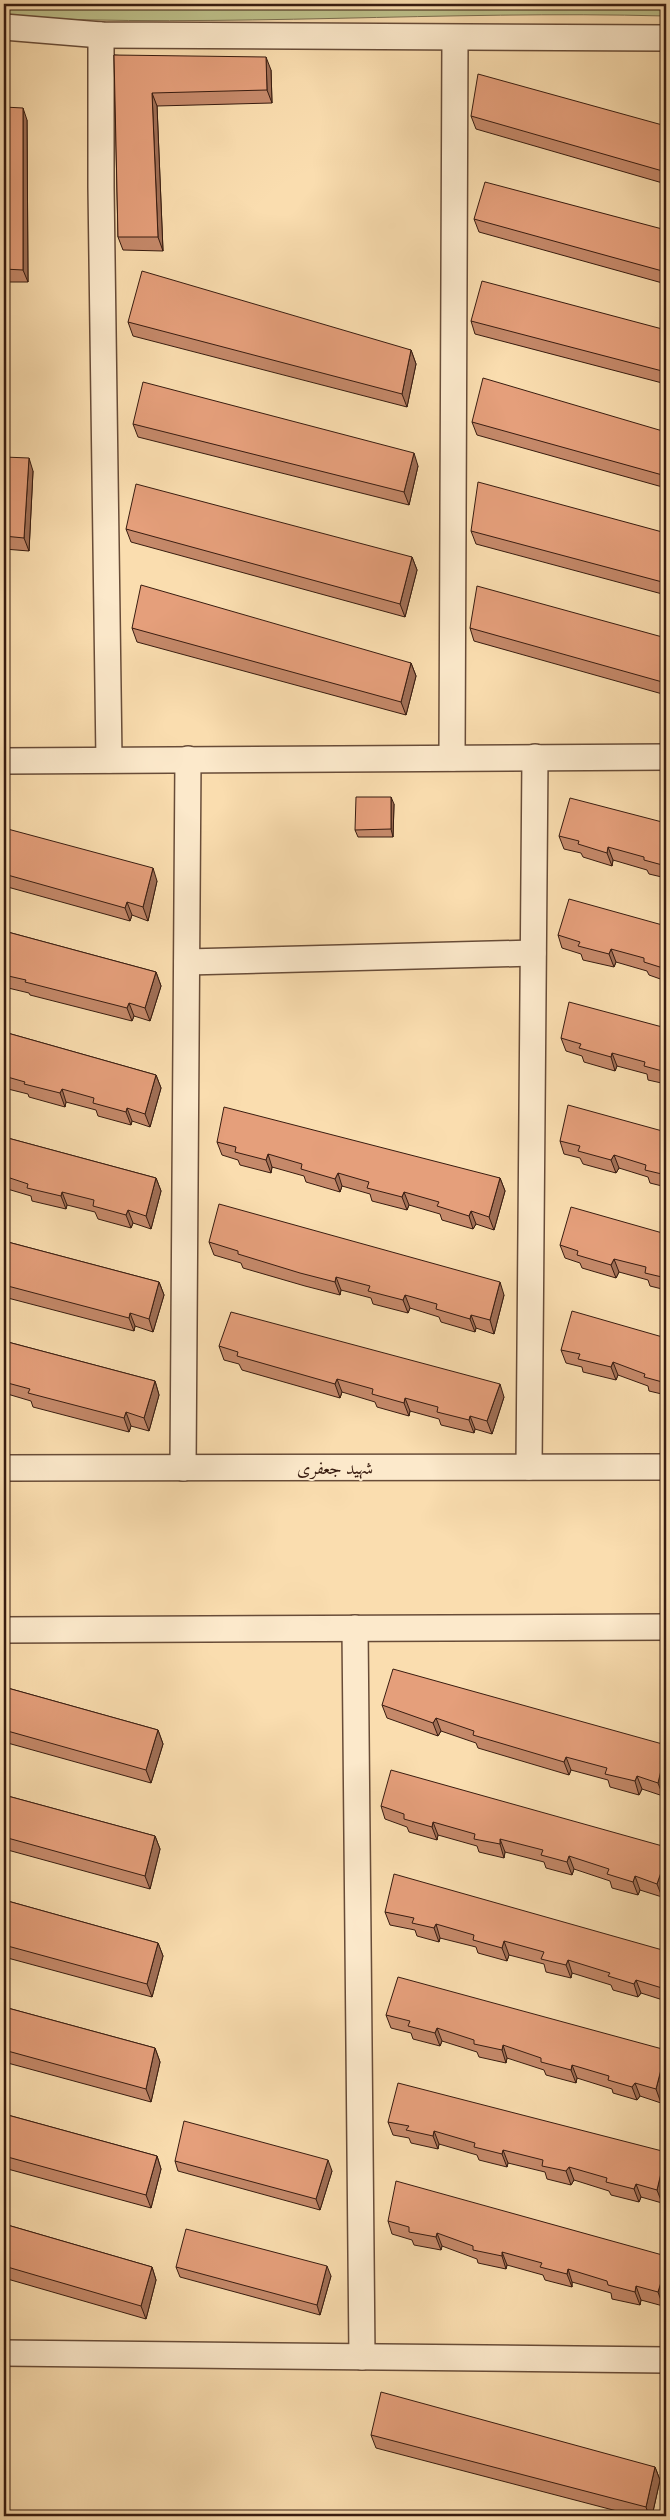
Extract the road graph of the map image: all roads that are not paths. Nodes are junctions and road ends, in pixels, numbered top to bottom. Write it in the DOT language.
graph roads {
  1 [pos="4,27"];
  2 [pos="101,35"];
  3 [pos="455,38"];
  4 [pos="666,38"];
  5 [pos="666,757"];
  6 [pos="452,758"];
  7 [pos="535,758"];
  8 [pos="4,760"];
  9 [pos="109,760"];
  10 [pos="188,760"];
  11 [pos="533,953"];
  12 [pos="187,962"];
  13 [pos="529,1467"];
  14 [pos="666,1467"];
  15 [pos="4,1468"];
  16 [pos="183,1468"];
  17 [pos="666,1627"];
  18 [pos="355,1628"];
  19 [pos="4,1630"];
  20 [pos="4,2354"];
  21 [pos="362,2358"];
  22 [pos="666,2360"];
  1 -- 2 [label="street"];
  2 -- 3 [label="street"];
  2 -- 9 [label="street"];
  3 -- 4 [label="street"];
  3 -- 6 [label="street"];
  5 -- 7 [label="street"];
  6 -- 7 [label="street"];
  6 -- 10 [label="street"];
  7 -- 11 [label="street"];
  8 -- 9 [label="street"];
  9 -- 10 [label="street"];
  10 -- 12 [label="street"];
  11 -- 12 [label="street"];
  11 -- 13 [label="street"];
  12 -- 16 [label="street"];
  13 -- 14 [label="street, شهید جعفری"];
  13 -- 16 [label="street, شهید جعفری"];
  15 -- 16 [label="street, شهید جعفری"];
  17 -- 18 [label="street"];
  18 -- 19 [label="street"];
  18 -- 21 [label="street"];
  20 -- 21 [label="street"];
  21 -- 22 [label="street"];
}
